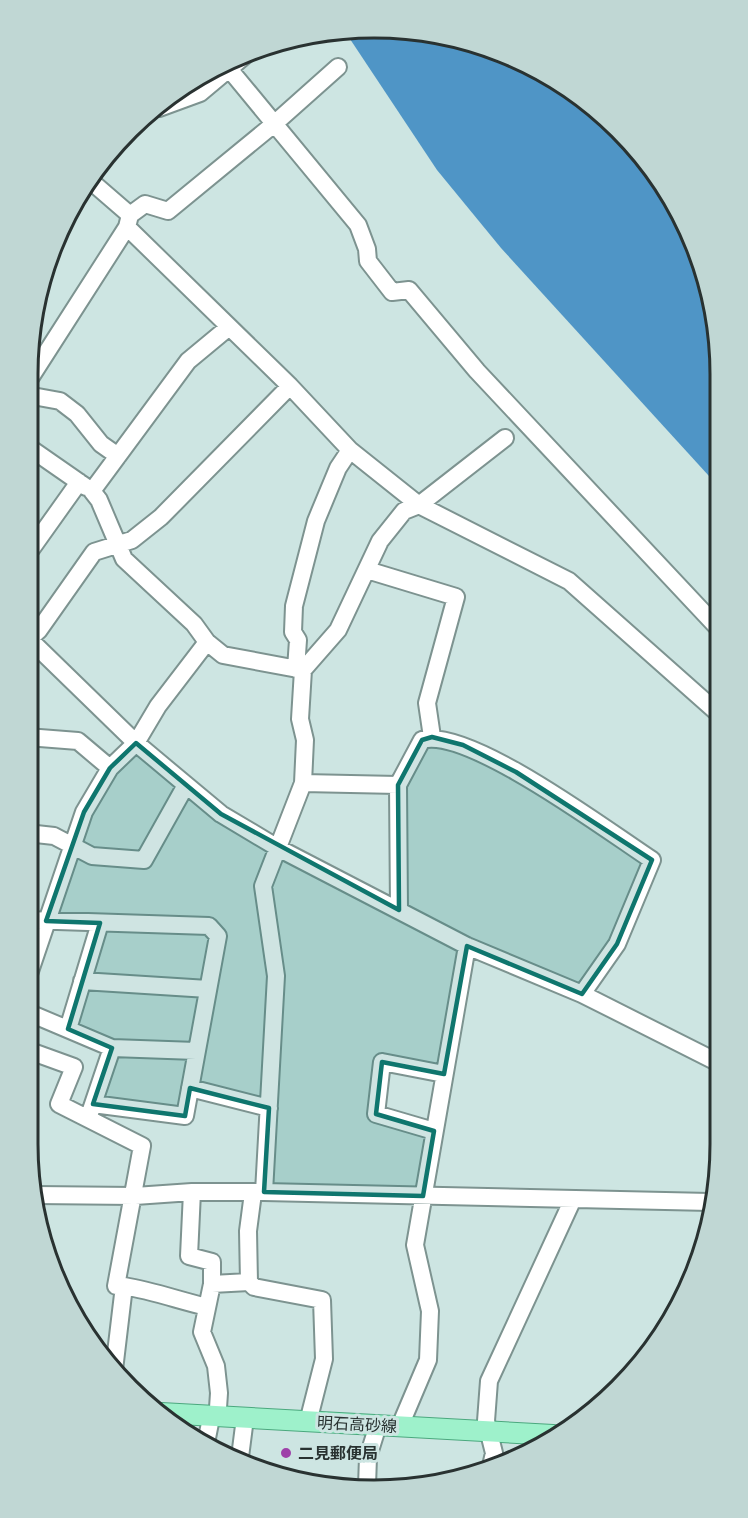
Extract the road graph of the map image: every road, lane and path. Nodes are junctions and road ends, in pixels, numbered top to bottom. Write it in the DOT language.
graph roads {
  1 [pos="338,67"];
  2 [pos="230,70"];
  3 [pos="176,102"];
  4 [pos="274,124"];
  5 [pos="95,185"];
  6 [pos="128,221"];
  7 [pos="230,327"];
  8 [pos="38,365"];
  9 [pos="290,386"];
  10 [pos="38,397"];
  11 [pos="506,438"];
  12 [pos="350,450"];
  13 [pos="38,455"];
  14 [pos="118,456"];
  15 [pos="86,487"];
  16 [pos="419,505"];
  17 [pos="38,542"];
  18 [pos="117,544"];
  19 [pos="367,570"];
  20 [pos="710,619"];
  21 [pos="38,631"];
  22 [pos="207,642"];
  23 [pos="38,648"];
  24 [pos="299,669"];
  25 [pos="710,706"];
  26 [pos="432,737"];
  27 [pos="38,738"];
  28 [pos="136,742"];
  29 [pos="110,768"];
  30 [pos="303,783"];
  31 [pos="186,784"];
  32 [pos="398,785"];
  33 [pos="38,835"];
  34 [pos="72,845"];
  35 [pos="278,848"];
  36 [pos="399,910"];
  37 [pos="38,921"];
  38 [pos="46,921"];
  39 [pos="100,923"];
  40 [pos="38,946"];
  41 [pos="467,946"];
  42 [pos="81,981"];
  43 [pos="208,989"];
  44 [pos="582,994"];
  45 [pos="38,1017"];
  46 [pos="68,1029"];
  47 [pos="112,1048"];
  48 [pos="196,1051"];
  49 [pos="38,1054"];
  50 [pos="710,1058"];
  51 [pos="444,1074"];
  52 [pos="190,1088"];
  53 [pos="269,1108"];
  54 [pos="91,1112"];
  55 [pos="434,1131"];
  56 [pos="192,1192"];
  57 [pos="258,1192"];
  58 [pos="41,1195"];
  59 [pos="135,1196"];
  60 [pos="423,1196"];
  61 [pos="573,1199"];
  62 [pos="705,1202"];
  63 [pos="249,1282"];
  64 [pos="212,1284"];
  65 [pos="124,1286"];
  66 [pos="207,1306"];
  67 [pos="115,1359"];
  68 [pos="174,1414"];
  69 [pos="211,1418"];
  70 [pos="245,1419"];
  71 [pos="308,1422"];
  72 [pos="378,1425"];
  73 [pos="400,1426"];
  74 [pos="489,1431"];
  75 [pos="542,1435"];
  76 [pos="207,1436"];
  77 [pos="241,1453"];
  78 [pos="493,1459"];
  79 [pos="367,1480"];
  1 -- 4 [label="street"];
  2 -- 3 [label="street"];
  2 -- 4 [label="street"];
  4 -- 6 [label="street"];
  4 -- 20 [label="street"];
  5 -- 6 [label="street"];
  6 -- 7 [label="street"];
  6 -- 8 [label="street"];
  7 -- 9 [label="street"];
  7 -- 14 [label="street"];
  9 -- 12 [label="street"];
  9 -- 18 [label="street"];
  10 -- 14 [label="street"];
  11 -- 16 [label="street"];
  12 -- 16 [label="street"];
  12 -- 24 [label="street"];
  13 -- 15 [label="street"];
  14 -- 15 [label="street"];
  15 -- 17 [label="street"];
  15 -- 18 [label="street"];
  16 -- 19 [label="street"];
  16 -- 25 [label="street"];
  18 -- 21 [label="street"];
  18 -- 22 [label="street"];
  19 -- 24 [label="street"];
  19 -- 26 [label="street"];
  22 -- 24 [label="street"];
  22 -- 28 [label="street"];
  23 -- 28 [label="street"];
  24 -- 30 [label="street"];
  26 -- 32 [label="street"];
  26 -- 44 [label="street"];
  27 -- 29 [label="street"];
  28 -- 29 [label="street"];
  28 -- 31 [label="street"];
  29 -- 34 [label="street"];
  30 -- 32 [label="street"];
  30 -- 35 [label="street"];
  31 -- 34 [label="street"];
  31 -- 35 [label="street"];
  32 -- 36 [label="street"];
  33 -- 34 [label="street"];
  34 -- 38 [label="street"];
  35 -- 36 [label="street"];
  35 -- 53 [label="street"];
  36 -- 41 [label="street"];
  37 -- 38 [label="street"];
  38 -- 39 [label="street"];
  38 -- 40 [label="street"];
  39 -- 42 [label="street"];
  39 -- 43 [label="street"];
  41 -- 44 [label="street"];
  41 -- 51 [label="street"];
  42 -- 43 [label="street"];
  42 -- 46 [label="street"];
  43 -- 48 [label="street"];
  44 -- 50 [label="street"];
  45 -- 46 [label="street"];
  46 -- 47 [label="street"];
  47 -- 48 [label="street"];
  47 -- 54 [label="street"];
  48 -- 52 [label="street"];
  49 -- 54 [label="street"];
  51 -- 55 [label="street"];
  51 -- 55 [label="street"];
  52 -- 53 [label="street"];
  52 -- 54 [label="street"];
  53 -- 57 [label="street"];
  54 -- 59 [label="street"];
  55 -- 60 [label="street"];
  56 -- 57 [label="street"];
  56 -- 59 [label="street"];
  56 -- 64 [label="street"];
  57 -- 60 [label="street"];
  57 -- 63 [label="street"];
  58 -- 59 [label="street"];
  59 -- 65 [label="street"];
  60 -- 61 [label="street"];
  60 -- 73 [label="street"];
  61 -- 62 [label="street"];
  61 -- 74 [label="street"];
  63 -- 64 [label="street"];
  63 -- 71 [label="street"];
  64 -- 66 [label="street"];
  65 -- 66 [label="street"];
  65 -- 67 [label="street"];
  66 -- 69 [label="street"];
  68 -- 69 [label="main road, 明石高砂線"];
  69 -- 70 [label="main road, 明石高砂線"];
  69 -- 76 [label="street"];
  70 -- 71 [label="main road, 明石高砂線"];
  70 -- 77 [label="street"];
  71 -- 72 [label="main road, 明石高砂線"];
  72 -- 73 [label="main road, 明石高砂線"];
  72 -- 79 [label="street"];
  73 -- 74 [label="main road, 明石高砂線"];
  74 -- 75 [label="main road, 明石高砂線"];
  74 -- 78 [label="street"];
}
